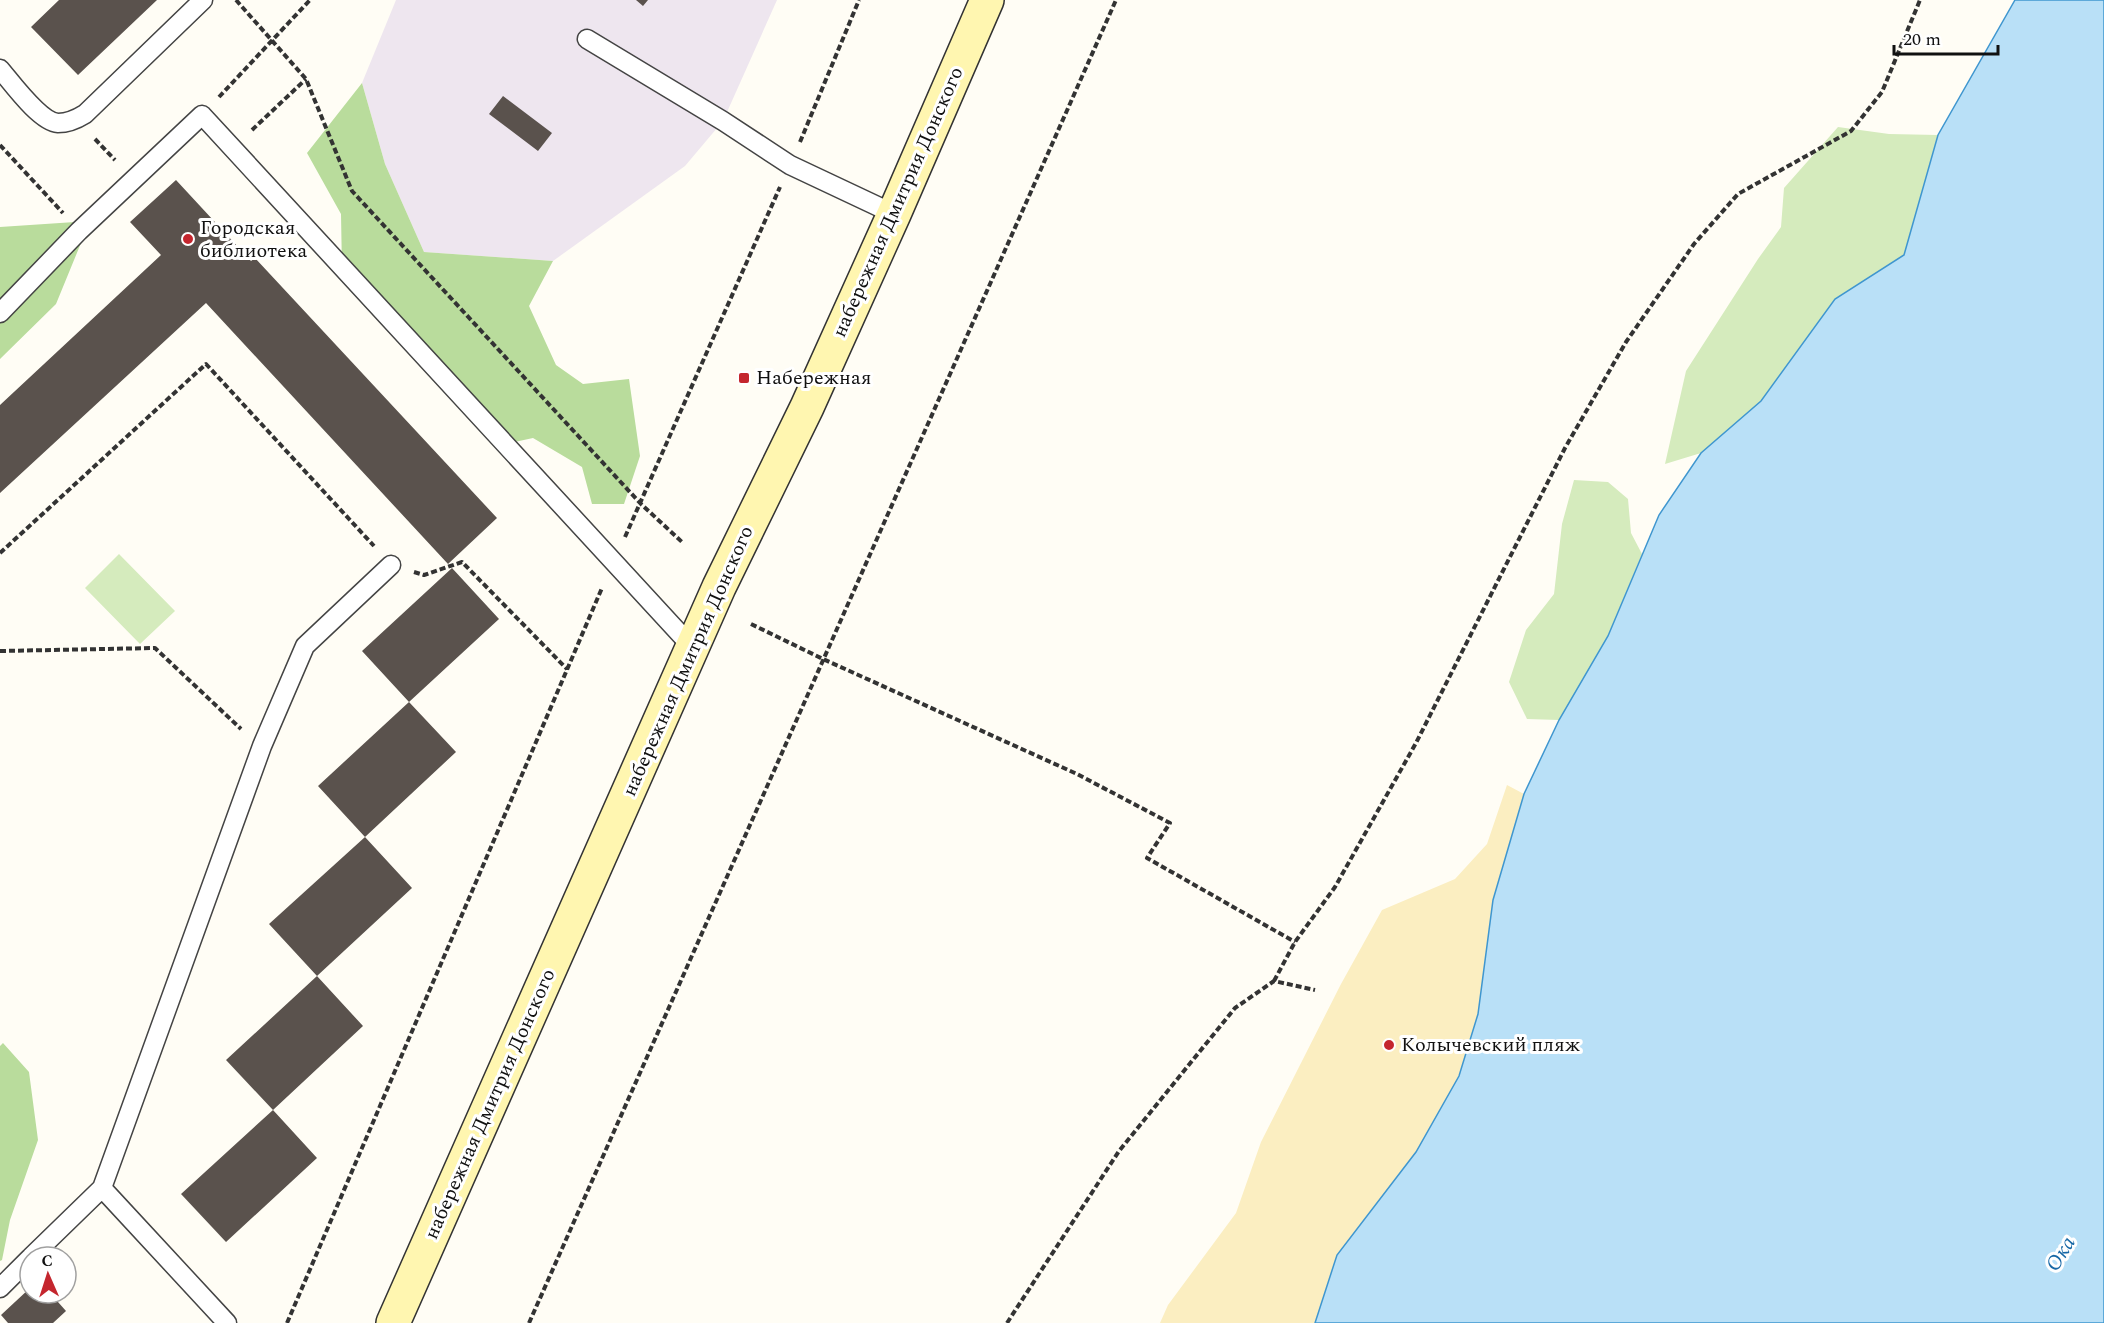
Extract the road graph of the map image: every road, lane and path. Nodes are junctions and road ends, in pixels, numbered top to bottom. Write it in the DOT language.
graph roads {
  1 [pos="203,0"];
  2 [pos="236,0"];
  3 [pos="310,0"];
  4 [pos="859,0"];
  5 [pos="987,0"];
  6 [pos="1116,0"];
  7 [pos="1920,0"];
  8 [pos="587,39"];
  9 [pos="271,40"];
  10 [pos="0,69"];
  11 [pos="306,79"];
  12 [pos="202,115"];
  13 [pos="76,119"];
  14 [pos="0,145"];
  15 [pos="233,148"];
  16 [pos="790,165"];
  17 [pos="133,180"];
  18 [pos="894,213"];
  19 [pos="79,231"];
  20 [pos="0,312"];
  21 [pos="641,504"];
  22 [pos="682,542"];
  23 [pos="0,553"];
  24 [pos="613,562"];
  25 [pos="391,565"];
  26 [pos="751,624"];
  27 [pos="693,648"];
  28 [pos="0,651"];
  29 [pos="823,659"];
  30 [pos="567,669"];
  31 [pos="242,730"];
  32 [pos="1294,942"];
  33 [pos="1274,981"];
  34 [pos="1315,990"];
  35 [pos="102,1188"];
  36 [pos="44,1245"];
  37 [pos="18,1271"];
  38 [pos="0,1288"];
  39 [pos="227,1323"];
  40 [pos="287,1323"];
  41 [pos="393,1323"];
  42 [pos="529,1323"];
  43 [pos="1007,1323"];
  1 -- 13 [label="lane"];
  2 -- 9 [label="path"];
  3 -- 9 [label="path"];
  4 -- 16 [label="path"];
  5 -- 18 [label="street, набережная Дмитрия Донского"];
  6 -- 29 [label="path"];
  7 -- 32 [label="path"];
  8 -- 16 [label="lane"];
  9 -- 11 [label="path"];
  9 -- 12 [label="path"];
  10 -- 13 [label="lane"];
  11 -- 15 [label="path"];
  11 -- 21 [label="path"];
  12 -- 15 [label="lane"];
  12 -- 17 [label="lane"];
  13 -- 17 [label="path"];
  14 -- 19 [label="path"];
  15 -- 24 [label="lane"];
  16 -- 18 [label="lane"];
  16 -- 21 [label="path"];
  17 -- 19 [label="lane"];
  18 -- 27 [label="street, набережная Дмитрия Донского"];
  19 -- 20 [label="lane"];
  21 -- 22 [label="path"];
  21 -- 24 [label="path"];
  23 -- 25 [label="path"];
  24 -- 27 [label="lane"];
  24 -- 30 [label="path"];
  25 -- 30 [label="path"];
  25 -- 35 [label="lane"];
  26 -- 29 [label="path"];
  27 -- 41 [label="street, набережная Дмитрия Донского"];
  28 -- 31 [label="path"];
  29 -- 32 [label="path"];
  29 -- 42 [label="path"];
  30 -- 40 [label="path"];
  32 -- 33 [label="path"];
  33 -- 34 [label="path"];
  33 -- 43 [label="path"];
  35 -- 36 [label="lane"];
  35 -- 39 [label="lane"];
  37 -- 38 [label="lane"];
}
